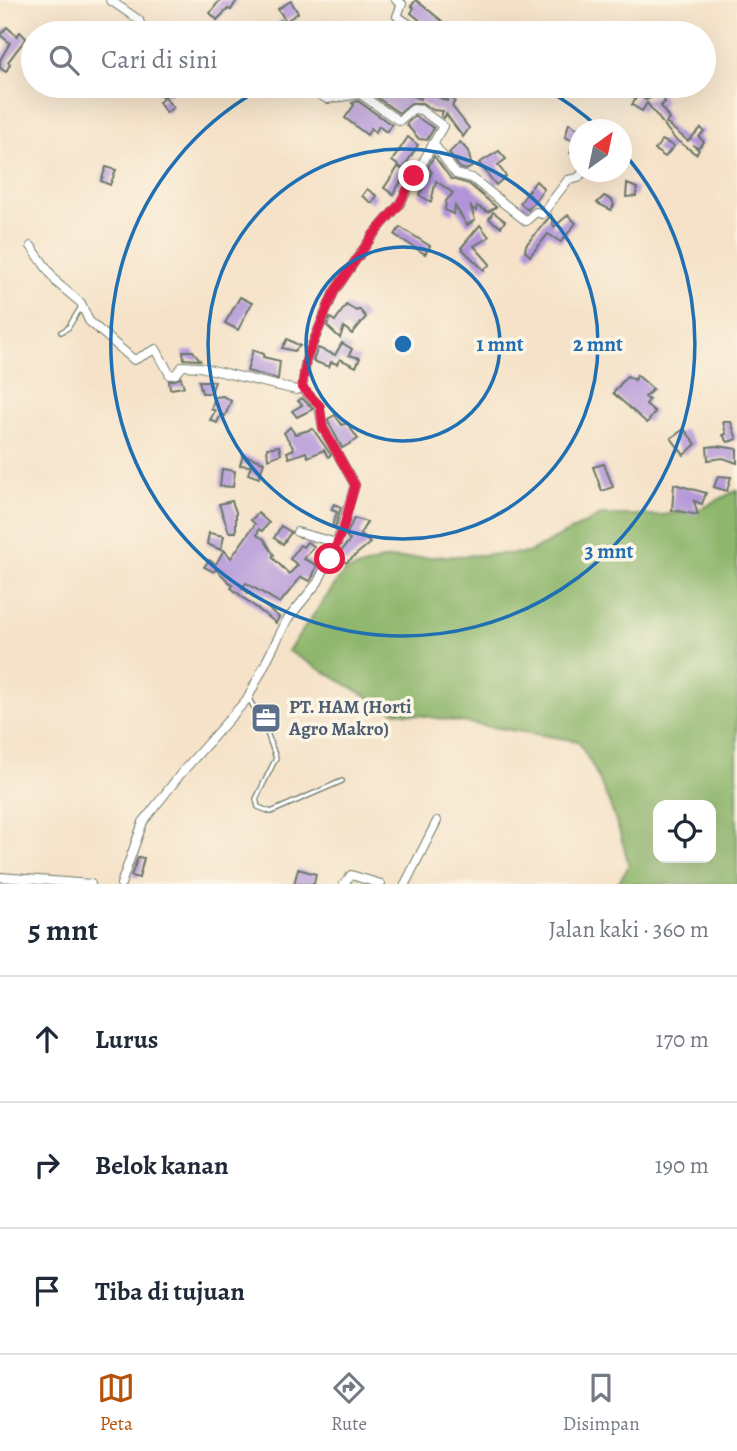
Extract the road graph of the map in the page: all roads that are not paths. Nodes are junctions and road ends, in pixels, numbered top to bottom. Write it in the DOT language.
graph roads {
  1 [pos="110,0"];
  2 [pos="397,0"];
  3 [pos="139,21"];
  4 [pos="404,21"];
  5 [pos="366,98"];
  6 [pos="433,143"];
  7 [pos="569,180"];
  8 [pos="31,246"];
  9 [pos="82,306"];
  10 [pos="61,332"];
  11 [pos="302,387"];
  12 [pos="297,532"];
  13 [pos="337,543"];
  14 [pos="248,698"];
  15 [pos="342,781"];
  16 [pos="437,821"];
  17 [pos="0,877"];
  18 [pos="91,884"];
  19 [pos="121,884"];
  20 [pos="345,884"];
  21 [pos="381,884"];
  22 [pos="405,884"];
  1 -- 3 [label="street"];
  2 -- 4 [label="street"];
  5 -- 6 [label="street"];
  6 -- 7 [label="street"];
  6 -- 11 [label="street"];
  8 -- 9 [label="street"];
  9 -- 10 [label="lane"];
  9 -- 11 [label="street"];
  11 -- 13 [label="street"];
  12 -- 13 [label="street"];
  13 -- 14 [label="street"];
  14 -- 15 [label="lane"];
  14 -- 19 [label="street"];
  16 -- 22 [label="street"];
  17 -- 18 [label="street"];
  20 -- 21 [label="street"];
}
